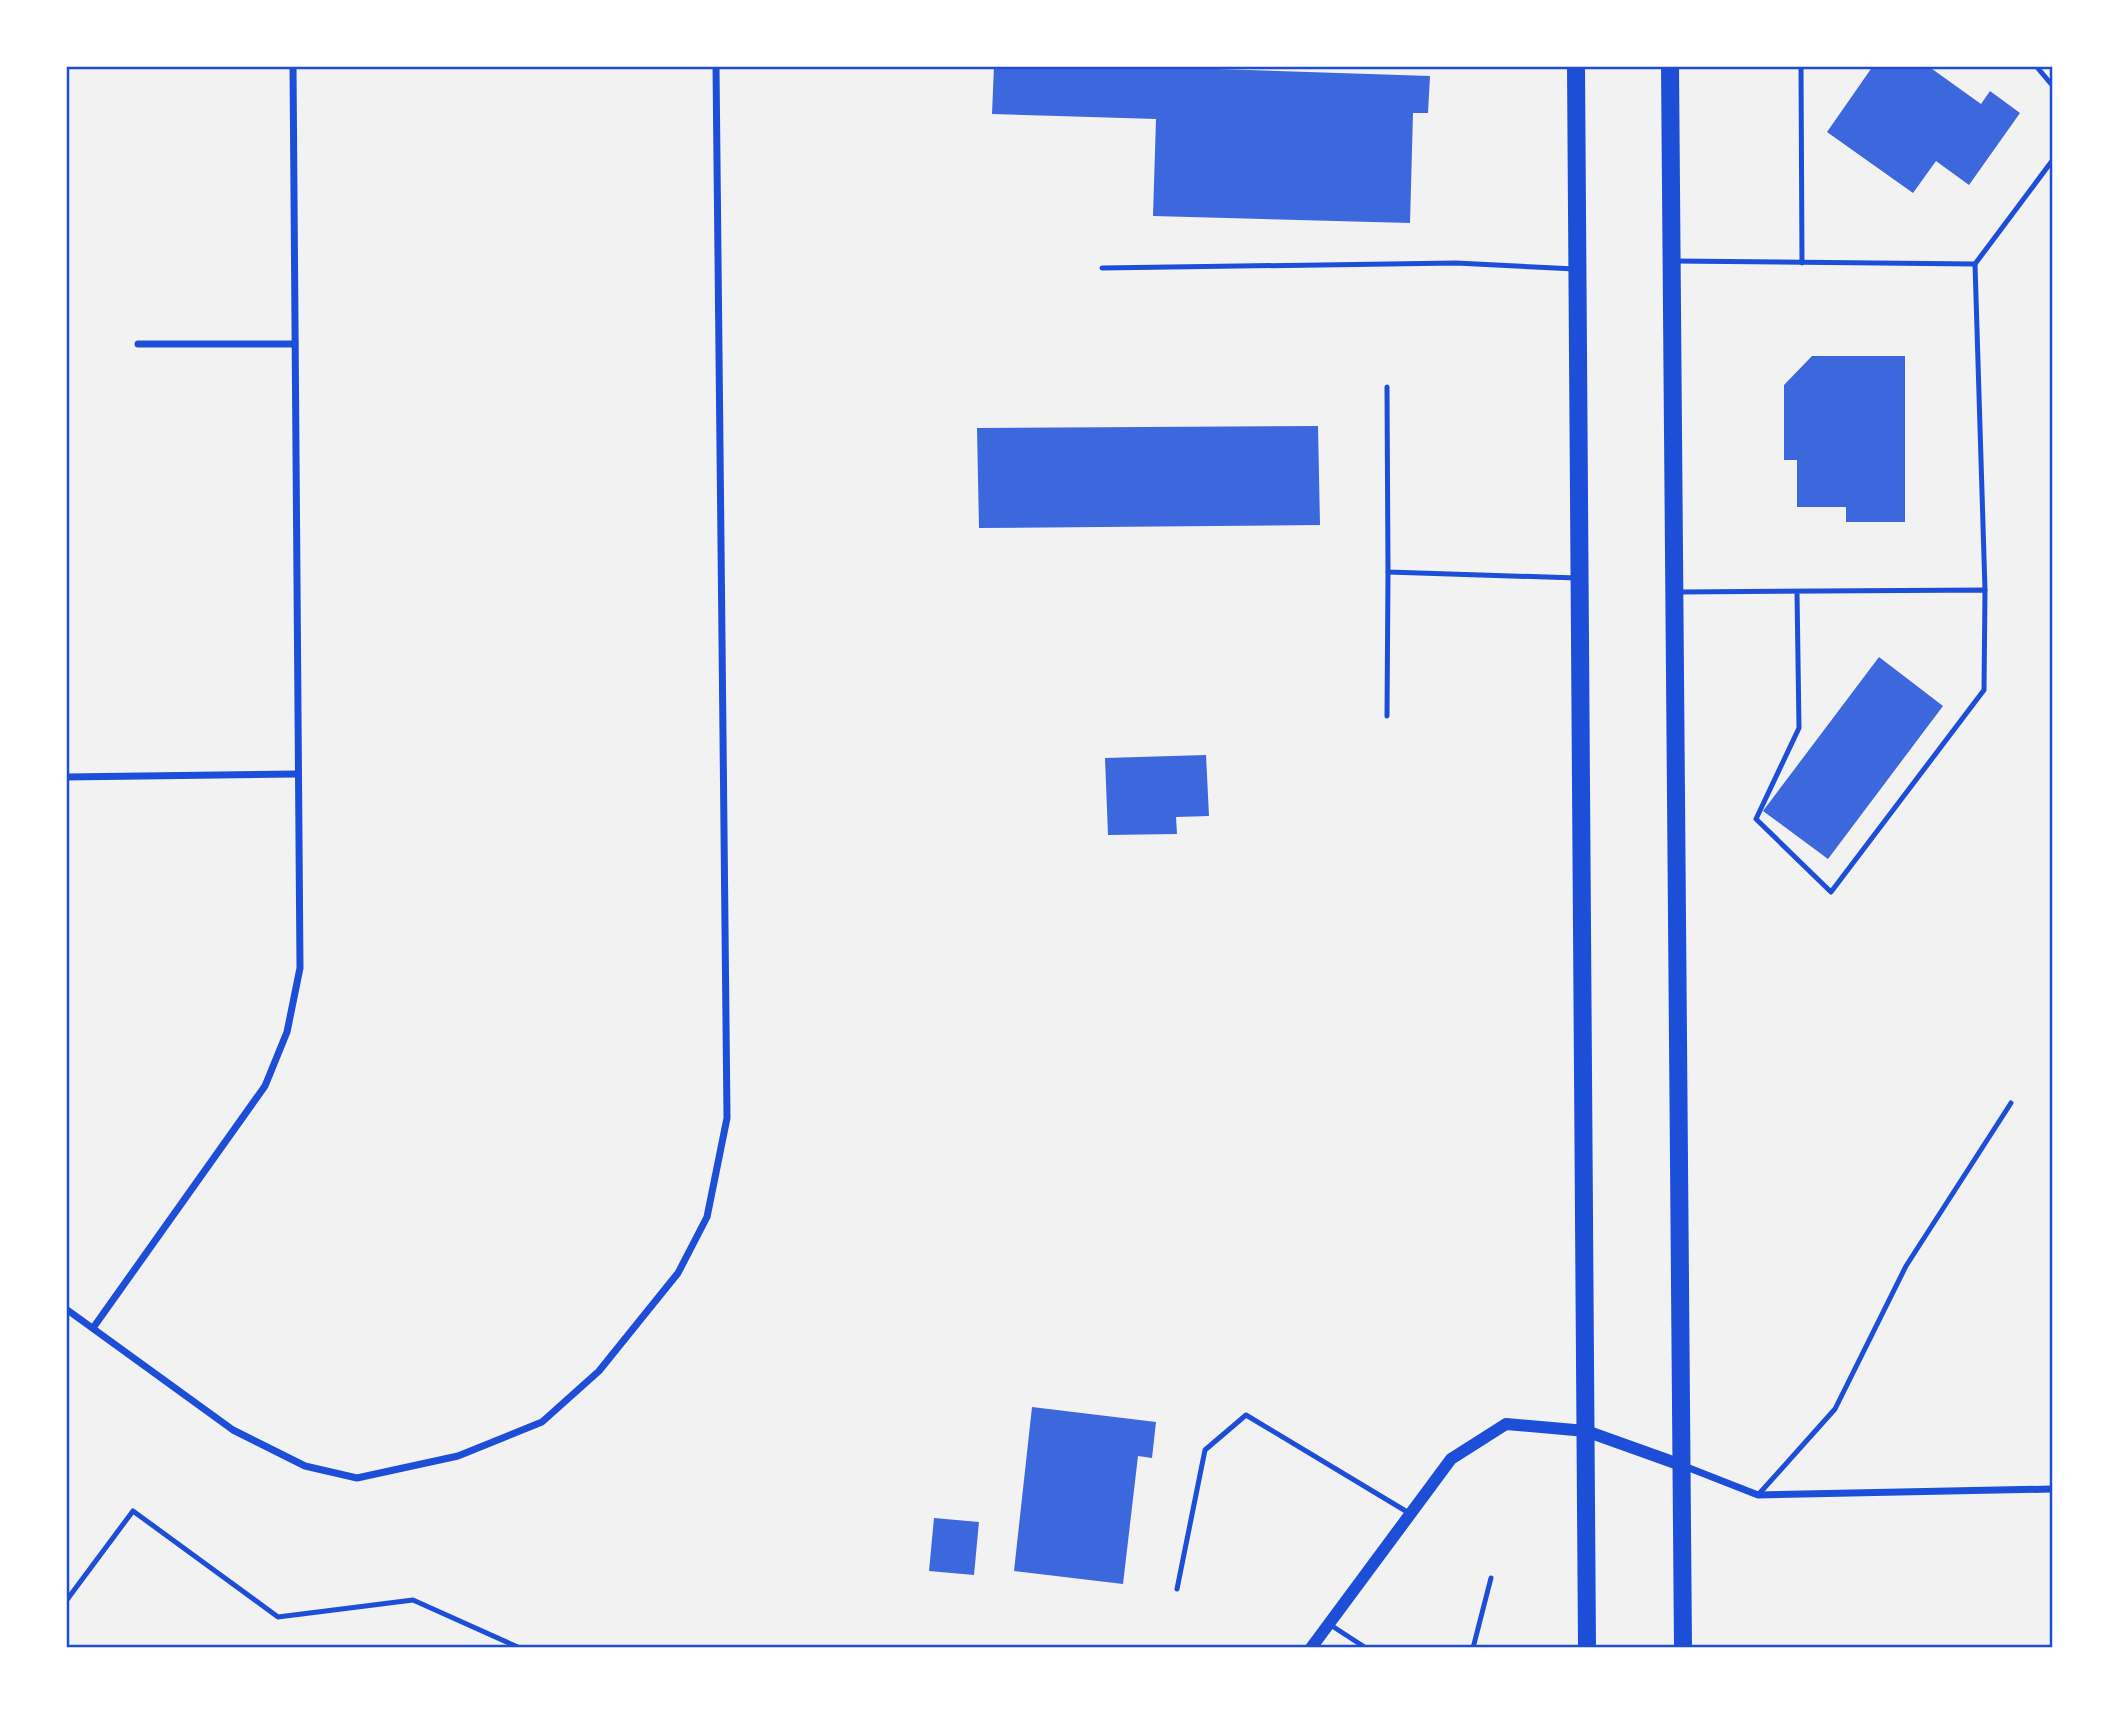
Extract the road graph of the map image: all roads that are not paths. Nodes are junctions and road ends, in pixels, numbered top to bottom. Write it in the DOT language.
graph roads {
  1 [pos="293,66"];
  2 [pos="716,66"];
  3 [pos="1576,66"];
  4 [pos="1670,66"];
  5 [pos="1801,66"];
  6 [pos="2036,66"];
  7 [pos="2053,85"];
  8 [pos="2053,161"];
  9 [pos="1670,261"];
  10 [pos="1802,263"];
  11 [pos="1975,264"];
  12 [pos="1102,268"];
  13 [pos="1577,269"];
  14 [pos="138,344"];
  15 [pos="295,344"];
  16 [pos="1387,387"];
  17 [pos="1388,572"];
  18 [pos="1578,578"];
  19 [pos="1985,590"];
  20 [pos="1675,592"];
  21 [pos="1797,593"];
  22 [pos="1387,716"];
  23 [pos="296,774"];
  24 [pos="66,777"];
  25 [pos="2011,1103"];
  26 [pos="66,1309"];
  27 [pos="93,1328"];
  28 [pos="1586,1432"];
  29 [pos="1681,1465"];
  30 [pos="2053,1489"];
  31 [pos="1758,1495"];
  32 [pos="1410,1514"];
  33 [pos="1491,1578"];
  34 [pos="1177,1588"];
  35 [pos="66,1601"];
  36 [pos="1329,1624"];
  37 [pos="520,1647"];
  38 [pos="1311,1647"];
  39 [pos="1366,1647"];
  40 [pos="1473,1647"];
  41 [pos="1587,1647"];
  42 [pos="1684,1647"];
  1 -- 15 [label="street"];
  2 -- 27 [label="street"];
  3 -- 13 [label="main road"];
  4 -- 9 [label="main road"];
  5 -- 10 [label="lane"];
  6 -- 7 [label="lane"];
  8 -- 11 [label="lane"];
  9 -- 10 [label="lane"];
  9 -- 20 [label="main road"];
  10 -- 11 [label="lane"];
  11 -- 19 [label="lane"];
  12 -- 13 [label="lane"];
  13 -- 18 [label="main road"];
  14 -- 15 [label="street"];
  15 -- 23 [label="street"];
  16 -- 17 [label="lane"];
  17 -- 18 [label="lane"];
  17 -- 22 [label="lane"];
  18 -- 28 [label="main road"];
  19 -- 21 [label="lane"];
  19 -- 21 [label="lane"];
  20 -- 21 [label="lane"];
  20 -- 29 [label="main road"];
  23 -- 24 [label="street"];
  23 -- 27 [label="street"];
  25 -- 31 [label="lane"];
  26 -- 27 [label="street"];
  28 -- 29 [label="street"];
  28 -- 32 [label="street"];
  28 -- 41 [label="main road"];
  29 -- 31 [label="street"];
  29 -- 42 [label="main road"];
  30 -- 31 [label="street"];
  32 -- 34 [label="lane"];
  32 -- 36 [label="street"];
  33 -- 40 [label="lane"];
  35 -- 37 [label="lane"];
  36 -- 38 [label="street"];
  36 -- 39 [label="lane"];
}
